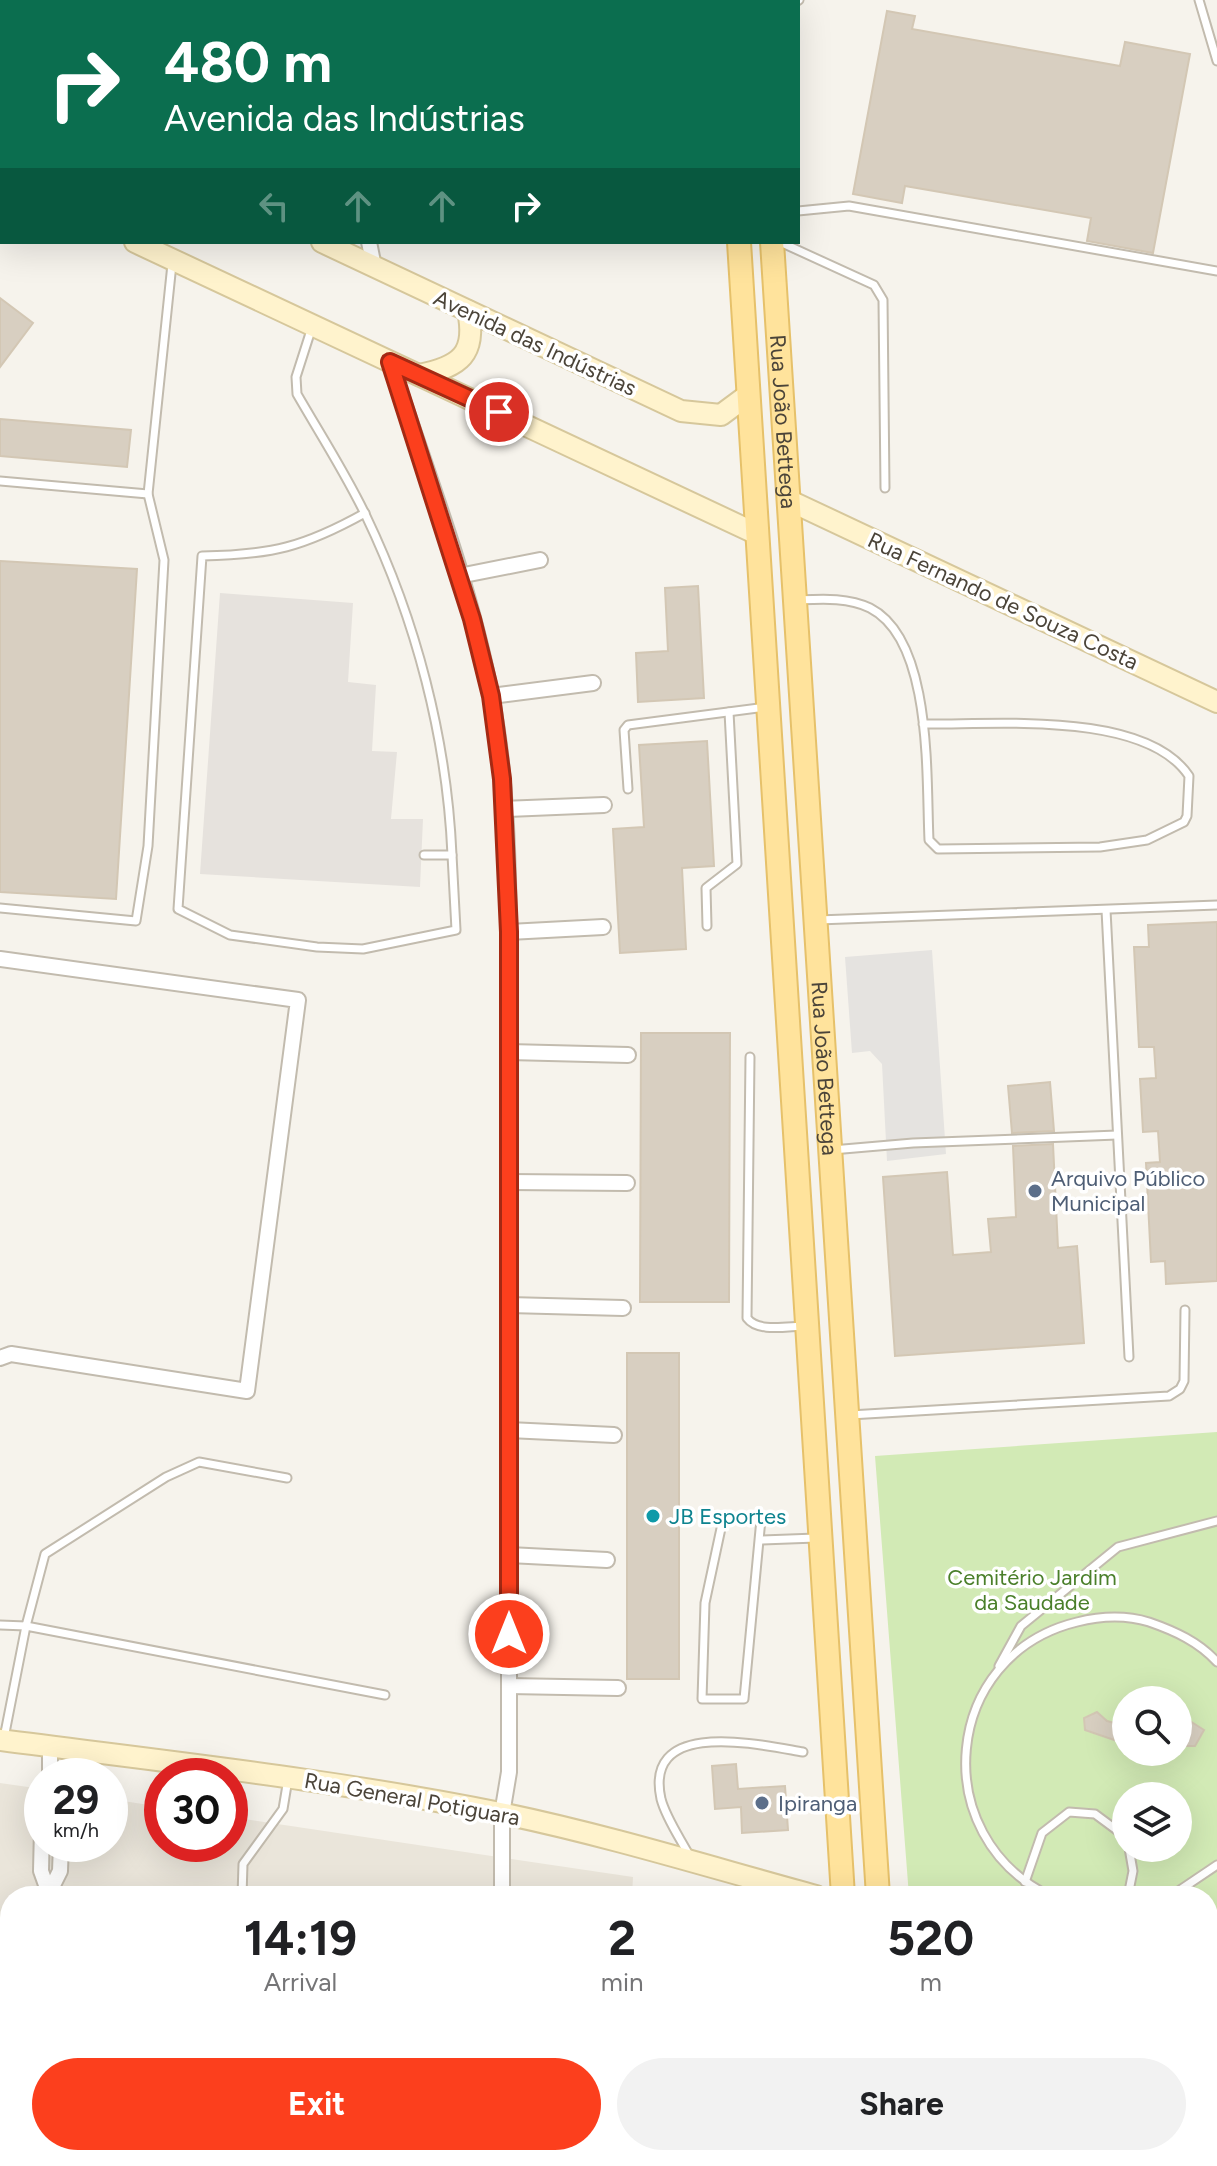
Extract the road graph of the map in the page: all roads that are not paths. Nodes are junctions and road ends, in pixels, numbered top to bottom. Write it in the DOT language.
graph roads {
  1 [pos="1199,0"];
  2 [pos="1217,61"];
  3 [pos="800,211"];
  4 [pos="139,244"];
  5 [pos="326,244"];
  6 [pos="369,244"];
  7 [pos="739,244"];
  8 [pos="772,244"];
  9 [pos="784,244"];
  10 [pos="172,260"];
  11 [pos="374,267"];
  12 [pos="1217,271"];
  13 [pos="468,311"];
  14 [pos="312,325"];
  15 [pos="390,362"];
  16 [pos="419,375"];
  17 [pos="748,395"];
  18 [pos="0,481"];
  19 [pos="885,488"];
  20 [pos="148,494"];
  21 [pos="788,500"];
  22 [pos="365,513"];
  23 [pos="757,534"];
  24 [pos="540,560"];
  25 [pos="459,576"];
  26 [pos="795,600"];
  27 [pos="761,601"];
  28 [pos="593,683"];
  29 [pos="491,696"];
  30 [pos="1217,702"];
  31 [pos="768,707"];
  32 [pos="729,712"];
  33 [pos="923,724"];
  34 [pos="628,789"];
  35 [pos="604,805"];
  36 [pos="505,809"];
  37 [pos="424,855"];
  38 [pos="452,855"];
  39 [pos="1217,905"];
  40 [pos="0,908"];
  41 [pos="1106,910"];
  42 [pos="816,920"];
  43 [pos="707,926"];
  44 [pos="603,927"];
  45 [pos="509,932"];
  46 [pos="0,959"];
  47 [pos="509,1052"];
  48 [pos="628,1055"];
  49 [pos="750,1057"];
  50 [pos="1117,1135"];
  51 [pos="830,1150"];
  52 [pos="509,1182"];
  53 [pos="627,1183"];
  54 [pos="834,1198"];
  55 [pos="800,1201"];
  56 [pos="836,1237"];
  57 [pos="803,1240"];
  58 [pos="509,1305"];
  59 [pos="623,1308"];
  60 [pos="1185,1310"];
  61 [pos="807,1326"];
  62 [pos="1129,1357"];
  63 [pos="0,1358"];
  64 [pos="848,1415"];
  65 [pos="509,1430"];
  66 [pos="614,1435"];
  67 [pos="287,1478"];
  68 [pos="1217,1521"];
  69 [pos="821,1538"];
  70 [pos="762,1540"];
  71 [pos="509,1555"];
  72 [pos="607,1560"];
  73 [pos="0,1625"];
  74 [pos="26,1626"];
  75 [pos="1217,1662"];
  76 [pos="994,1674"];
  77 [pos="509,1686"];
  78 [pos="618,1688"];
  79 [pos="385,1695"];
  80 [pos="2,1740"];
  81 [pos="50,1747"];
  82 [pos="803,1752"];
  83 [pos="50,1758"];
  84 [pos="288,1777"];
  85 [pos="502,1814"];
  86 [pos="1112,1827"];
  87 [pos="41,1862"];
  88 [pos="60,1862"];
  89 [pos="692,1862"];
  90 [pos="1131,1862"];
  91 [pos="1217,1865"];
  92 [pos="1025,1882"];
  93 [pos="47,1886"];
  94 [pos="53,1886"];
  95 [pos="242,1886"];
  96 [pos="502,1886"];
  97 [pos="780,1886"];
  98 [pos="842,1886"];
  99 [pos="877,1886"];
  100 [pos="1032,1886"];
  101 [pos="1130,1886"];
  102 [pos="1186,1886"];
  1 -- 2 [label="lane"];
  3 -- 12 [label="lane"];
  4 -- 10 [label="main road"];
  5 -- 11 [label="main road, Avenida das Indústrias"];
  6 -- 11 [label="street"];
  7 -- 17 [label="main road, Rua João Bettega"];
  8 -- 21 [label="main road, Rua João Bettega"];
  9 -- 19 [label="lane"];
  10 -- 14 [label="main road"];
  10 -- 20 [label="lane"];
  11 -- 13 [label="main road, Avenida das Indústrias"];
  13 -- 16 [label="main road"];
  13 -- 17 [label="main road, Avenida das Indústrias"];
  14 -- 15 [label="main road"];
  14 -- 22 [label="lane"];
  15 -- 16 [label="main road"];
  15 -- 25 [label="street"];
  16 -- 23 [label="main road"];
  17 -- 23 [label="main road, Rua João Bettega"];
  18 -- 20 [label="lane"];
  20 -- 40 [label="lane"];
  21 -- 26 [label="main road, Rua João Bettega"];
  21 -- 30 [label="main road, Rua Fernando de Souza Costa"];
  22 -- 38 [label="lane"];
  22 -- 38 [label="lane"];
  23 -- 27 [label="main road, Rua João Bettega"];
  24 -- 25 [label="street"];
  25 -- 29 [label="street"];
  26 -- 27 [label="main road"];
  26 -- 33 [label="lane"];
  26 -- 42 [label="main road, Rua João Bettega"];
  27 -- 31 [label="main road, Rua João Bettega"];
  28 -- 29 [label="street"];
  29 -- 36 [label="street"];
  31 -- 32 [label="lane"];
  31 -- 55 [label="main road, Rua João Bettega"];
  32 -- 34 [label="lane"];
  32 -- 43 [label="lane"];
  33 -- 33 [label="lane"];
  35 -- 36 [label="street"];
  36 -- 45 [label="street"];
  37 -- 38 [label="lane"];
  39 -- 41 [label="lane"];
  41 -- 42 [label="lane"];
  41 -- 50 [label="lane"];
  42 -- 51 [label="main road, Rua João Bettega"];
  44 -- 45 [label="street"];
  45 -- 47 [label="street"];
  46 -- 63 [label="street"];
  47 -- 48 [label="street"];
  47 -- 52 [label="street"];
  49 -- 61 [label="lane"];
  50 -- 51 [label="lane"];
  50 -- 62 [label="lane"];
  51 -- 54 [label="main road, Rua João Bettega"];
  52 -- 53 [label="street"];
  52 -- 58 [label="street"];
  54 -- 55 [label="main road"];
  54 -- 56 [label="main road, Rua João Bettega"];
  55 -- 57 [label="main road, Rua João Bettega"];
  56 -- 57 [label="main road"];
  56 -- 64 [label="main road, Rua João Bettega"];
  57 -- 61 [label="main road, Rua João Bettega"];
  58 -- 59 [label="street"];
  58 -- 65 [label="street"];
  60 -- 64 [label="lane"];
  61 -- 69 [label="main road, Rua João Bettega"];
  64 -- 99 [label="main road, Rua João Bettega"];
  65 -- 66 [label="street"];
  65 -- 71 [label="street"];
  67 -- 74 [label="lane"];
  68 -- 76 [label="lane"];
  69 -- 70 [label="lane"];
  69 -- 98 [label="main road, Rua João Bettega"];
  70 -- 70 [label="lane"];
  71 -- 72 [label="street"];
  71 -- 77 [label="street"];
  73 -- 74 [label="lane"];
  74 -- 79 [label="lane"];
  74 -- 80 [label="lane"];
  75 -- 76 [label="lane"];
  76 -- 92 [label="lane"];
  77 -- 78 [label="street"];
  77 -- 85 [label="street"];
  80 -- 81 [label="main road, Rua General Potiguara"];
  81 -- 83 [label="street"];
  81 -- 84 [label="main road, Rua General Potiguara"];
  82 -- 89 [label="lane"];
  84 -- 85 [label="main road, Rua General Potiguara"];
  84 -- 95 [label="lane"];
  85 -- 89 [label="main road, Rua General Potiguara"];
  85 -- 96 [label="street"];
  86 -- 92 [label="lane"];
  87 -- 93 [label="street"];
  88 -- 94 [label="street"];
  89 -- 97 [label="main road, Rua General Potiguara"];
  90 -- 101 [label="lane"];
  91 -- 102 [label="lane"];
  92 -- 100 [label="lane"];
}
